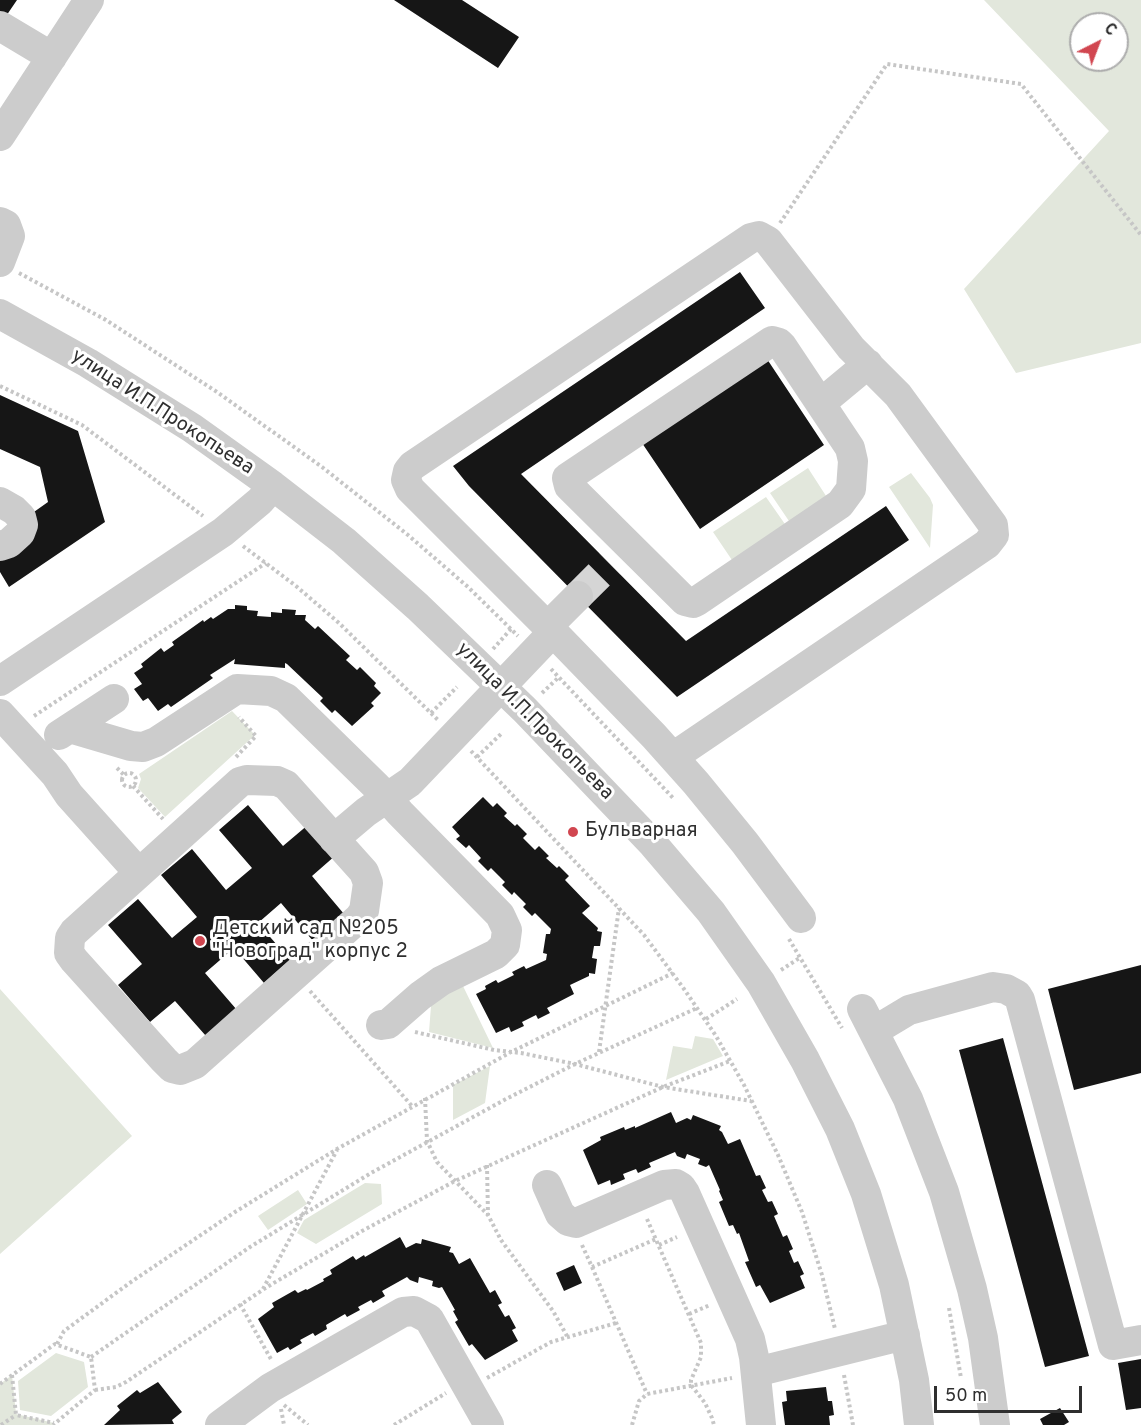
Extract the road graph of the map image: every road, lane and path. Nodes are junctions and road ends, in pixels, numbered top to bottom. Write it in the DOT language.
graph roads {
  1 [pos="89,0"];
  2 [pos="0,26"];
  3 [pos="52,57"];
  4 [pos="0,135"];
  5 [pos="0,222"];
  6 [pos="1141,235"];
  7 [pos="768,241"];
  8 [pos="6,265"];
  9 [pos="0,314"];
  10 [pos="0,335"];
  11 [pos="868,364"];
  12 [pos="0,386"];
  13 [pos="821,404"];
  14 [pos="267,493"];
  15 [pos="0,502"];
  16 [pos="206,519"];
  17 [pos="240,544"];
  18 [pos="0,546"];
  19 [pos="266,563"];
  20 [pos="578,596"];
  21 [pos="511,629"];
  22 [pos="550,629"];
  23 [pos="520,638"];
  24 [pos="486,656"];
  25 [pos="546,664"];
  26 [pos="5,668"];
  27 [pos="559,677"];
  28 [pos="457,687"];
  29 [pos="495,694"];
  30 [pos="540,696"];
  31 [pos="114,699"];
  32 [pos="431,713"];
  33 [pos="7,721"];
  34 [pos="440,722"];
  35 [pos="501,734"];
  36 [pos="469,750"];
  37 [pos="477,757"];
  38 [pos="673,757"];
  39 [pos="133,786"];
  40 [pos="387,798"];
  41 [pos="679,803"];
  42 [pos="179,837"];
  43 [pos="334,839"];
  44 [pos="140,873"];
  45 [pos="619,908"];
  46 [pos="793,926"];
  47 [pos="801,957"];
  48 [pos="673,973"];
  49 [pos="295,975"];
  50 [pos="772,976"];
  51 [pos="737,999"];
  52 [pos="606,1005"];
  53 [pos="697,1008"];
  54 [pos="706,1020"];
  55 [pos="385,1024"];
  56 [pos="860,1024"];
  57 [pos="511,1052"];
  58 [pos="599,1052"];
  59 [pos="730,1061"];
  60 [pos="575,1064"];
  61 [pos="663,1087"];
  62 [pos="425,1098"];
  63 [pos="751,1101"];
  64 [pos="412,1106"];
  65 [pos="427,1141"];
  66 [pos="337,1149"];
  67 [pos="488,1165"];
  68 [pos="455,1181"];
  69 [pos="547,1185"];
  70 [pos="638,1196"];
  71 [pos="304,1213"];
  72 [pos="488,1215"];
  73 [pos="572,1222"];
  74 [pos="656,1239"];
  75 [pos="591,1267"];
  76 [pos="262,1291"];
  77 [pos="947,1302"];
  78 [pos="240,1304"];
  79 [pos="616,1323"];
  80 [pos="835,1330"];
  81 [pos="567,1336"];
  82 [pos="896,1337"];
  83 [pos="1141,1340"];
  84 [pos="57,1344"];
  85 [pos="91,1357"];
  86 [pos="843,1369"];
  87 [pos="756,1373"];
  88 [pos="12,1374"];
  89 [pos="962,1379"];
  90 [pos="0,1384"];
  91 [pos="466,1385"];
  92 [pos="691,1385"];
  93 [pos="95,1390"];
  94 [pos="281,1390"];
  95 [pos="647,1394"];
  96 [pos="16,1414"];
  97 [pos="54,1424"];
  98 [pos="1,1425"];
  99 [pos="220,1425"];
  100 [pos="308,1425"];
  101 [pos="394,1425"];
  102 [pos="489,1425"];
  103 [pos="632,1425"];
  104 [pos="714,1425"];
  105 [pos="761,1425"];
  106 [pos="854,1425"];
  107 [pos="901,1425"];
  108 [pos="919,1425"];
  109 [pos="995,1425"];
  1 -- 3 [label="street"];
  2 -- 3 [label="street"];
  3 -- 4 [label="street"];
  5 -- 8 [label="street"];
  6 -- 7 [label="path"];
  7 -- 11 [label="street"];
  7 -- 22 [label="street"];
  8 -- 21 [label="path"];
  9 -- 14 [label="street, улица И.П.Прокопьева"];
  10 -- 14 [label="street, улица И.П.Прокопьева"];
  11 -- 13 [label="street"];
  11 -- 38 [label="street"];
  12 -- 16 [label="path"];
  13 -- 13 [label="street"];
  14 -- 26 [label="street"];
  14 -- 29 [label="street, улица И.П.Прокопьева"];
  15 -- 18 [label="street"];
  17 -- 19 [label="path"];
  19 -- 32 [label="path"];
  19 -- 33 [label="path"];
  20 -- 22 [label="street"];
  21 -- 23 [label="path"];
  21 -- 24 [label="path"];
  22 -- 29 [label="street"];
  22 -- 38 [label="street"];
  25 -- 27 [label="path"];
  27 -- 30 [label="path"];
  27 -- 41 [label="path"];
  28 -- 32 [label="path"];
  29 -- 40 [label="street"];
  29 -- 82 [label="street, улица И.П.Прокопьева"];
  31 -- 40 [label="street"];
  32 -- 34 [label="path"];
  33 -- 44 [label="street"];
  35 -- 37 [label="path"];
  36 -- 37 [label="path"];
  37 -- 45 [label="path"];
  38 -- 46 [label="street"];
  39 -- 42 [label="path"];
  40 -- 43 [label="street"];
  40 -- 55 [label="street"];
  42 -- 43 [label="street"];
  42 -- 44 [label="street"];
  43 -- 49 [label="street"];
  44 -- 49 [label="street"];
  45 -- 48 [label="path"];
  45 -- 52 [label="path"];
  46 -- 47 [label="path"];
  47 -- 50 [label="path"];
  47 -- 56 [label="path"];
  48 -- 52 [label="path"];
  48 -- 53 [label="path"];
  49 -- 64 [label="path"];
  51 -- 54 [label="path"];
  52 -- 57 [label="path"];
  52 -- 58 [label="path"];
  53 -- 54 [label="path"];
  53 -- 58 [label="path"];
  54 -- 59 [label="path"];
  55 -- 57 [label="path"];
  56 -- 83 [label="street"];
  56 -- 109 [label="street"];
  57 -- 60 [label="path"];
  57 -- 62 [label="path"];
  58 -- 60 [label="path"];
  59 -- 61 [label="path"];
  59 -- 63 [label="path"];
  60 -- 61 [label="path"];
  60 -- 65 [label="path"];
  61 -- 63 [label="path"];
  61 -- 67 [label="path"];
  62 -- 64 [label="path"];
  62 -- 65 [label="path"];
  63 -- 80 [label="path"];
  64 -- 66 [label="path"];
  65 -- 68 [label="path"];
  65 -- 71 [label="path"];
  66 -- 71 [label="path"];
  66 -- 84 [label="path"];
  67 -- 68 [label="path"];
  67 -- 72 [label="path"];
  68 -- 72 [label="path"];
  68 -- 76 [label="path"];
  69 -- 73 [label="street"];
  70 -- 73 [label="street"];
  70 -- 74 [label="path"];
  70 -- 87 [label="street"];
  71 -- 76 [label="path"];
  71 -- 85 [label="path"];
  72 -- 81 [label="path"];
  73 -- 75 [label="path"];
  74 -- 75 [label="path"];
  74 -- 92 [label="path"];
  75 -- 79 [label="path"];
  76 -- 78 [label="path"];
  77 -- 89 [label="path"];
  78 -- 93 [label="path"];
  78 -- 94 [label="path"];
  79 -- 81 [label="path"];
  79 -- 95 [label="path"];
  81 -- 91 [label="path"];
  82 -- 87 [label="street"];
  82 -- 107 [label="street, улица И.П.Прокопьева"];
  82 -- 108 [label="street, улица И.П.Прокопьева"];
  84 -- 85 [label="path"];
  84 -- 88 [label="path"];
  85 -- 93 [label="path"];
  86 -- 106 [label="path"];
  87 -- 92 [label="path"];
  87 -- 105 [label="street"];
  88 -- 90 [label="path"];
  88 -- 96 [label="path"];
  91 -- 94 [label="street"];
  91 -- 101 [label="path"];
  91 -- 102 [label="street"];
  92 -- 95 [label="path"];
  92 -- 104 [label="path"];
  93 -- 97 [label="path"];
  94 -- 99 [label="street"];
  94 -- 100 [label="path"];
  95 -- 103 [label="path"];
  96 -- 97 [label="path"];
  96 -- 98 [label="path"];
}
